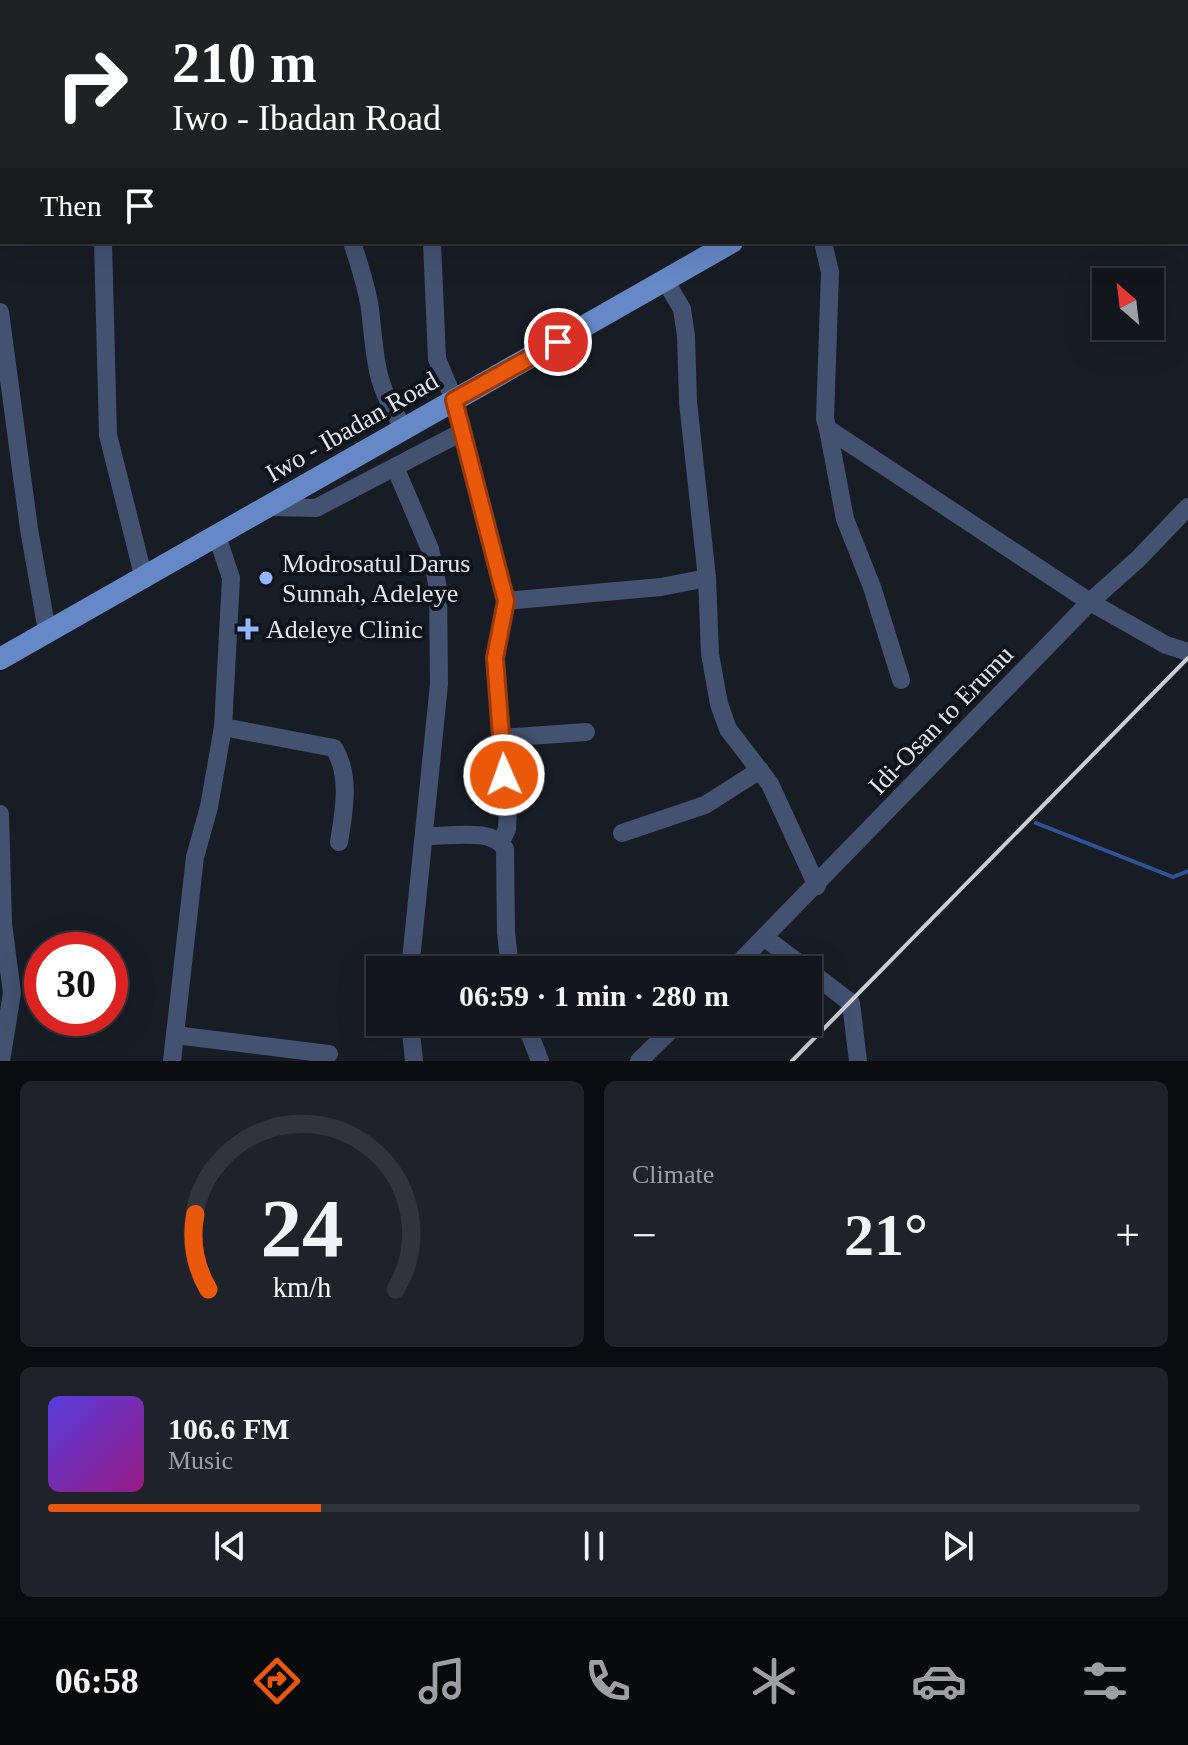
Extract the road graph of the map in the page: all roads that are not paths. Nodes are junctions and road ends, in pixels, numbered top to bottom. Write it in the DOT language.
graph roads {
  1 [pos="103,244"];
  2 [pos="353,244"];
  3 [pos="432,244"];
  4 [pos="726,244"];
  5 [pos="823,244"];
  6 [pos="665,280"];
  7 [pos="0,312"];
  8 [pos="454,400"];
  9 [pos="404,428"];
  10 [pos="828,429"];
  11 [pos="460,433"];
  12 [pos="395,467"];
  13 [pos="269,507"];
  14 [pos="1188,507"];
  15 [pos="217,536"];
  16 [pos="143,575"];
  17 [pos="707,578"];
  18 [pos="506,601"];
  19 [pos="1090,602"];
  20 [pos="47,631"];
  21 [pos="1188,652"];
  22 [pos="0,659"];
  23 [pos="901,680"];
  24 [pos="223,727"];
  25 [pos="586,732"];
  26 [pos="502,738"];
  27 [pos="760,770"];
  28 [pos="0,814"];
  29 [pos="622,833"];
  30 [pos="426,836"];
  31 [pos="339,842"];
  32 [pos="501,842"];
  33 [pos="817,886"];
  34 [pos="765,938"];
  35 [pos="412,956"];
  36 [pos="509,956"];
  37 [pos="746,956"];
  38 [pos="789,956"];
  39 [pos="822,981"];
  40 [pos="175,1035"];
  41 [pos="411,1036"];
  42 [pos="530,1036"];
  43 [pos="665,1036"];
  44 [pos="329,1054"];
  45 [pos="1,1061"];
  46 [pos="172,1061"];
  47 [pos="414,1061"];
  48 [pos="540,1061"];
  49 [pos="639,1061"];
  50 [pos="858,1061"];
  1 -- 16 [label="street"];
  2 -- 9 [label="street"];
  3 -- 8 [label="street"];
  4 -- 6 [label="main road, Iwo - Ibadan Road"];
  5 -- 10 [label="street"];
  6 -- 8 [label="main road, Iwo - Ibadan Road"];
  6 -- 17 [label="street"];
  7 -- 20 [label="street"];
  8 -- 9 [label="main road, Iwo - Ibadan Road"];
  8 -- 11 [label="street"];
  9 -- 13 [label="main road, Iwo - Ibadan Road"];
  10 -- 19 [label="street"];
  10 -- 23 [label="street"];
  11 -- 12 [label="street"];
  11 -- 18 [label="street"];
  12 -- 13 [label="street"];
  12 -- 30 [label="street"];
  13 -- 15 [label="main road, Iwo - Ibadan Road"];
  14 -- 19 [label="street, Idi-Osan to Erumu"];
  15 -- 16 [label="main road, Iwo - Ibadan Road"];
  15 -- 24 [label="street"];
  16 -- 20 [label="main road, Iwo - Ibadan Road"];
  17 -- 18 [label="street"];
  17 -- 27 [label="street"];
  18 -- 26 [label="street"];
  19 -- 21 [label="street"];
  19 -- 33 [label="street, Idi-Osan to Erumu"];
  20 -- 22 [label="main road, Iwo - Ibadan Road"];
  24 -- 31 [label="street"];
  24 -- 40 [label="street"];
  25 -- 26 [label="street"];
  26 -- 32 [label="street"];
  27 -- 29 [label="street"];
  27 -- 33 [label="street"];
  28 -- 45 [label="street"];
  30 -- 32 [label="street"];
  30 -- 35 [label="street"];
  32 -- 36 [label="street"];
  33 -- 34 [label="street, Idi-Osan to Erumu"];
  34 -- 37 [label="street, Idi-Osan to Erumu"];
  34 -- 38 [label="street"];
  39 -- 50 [label="street"];
  40 -- 44 [label="street"];
  40 -- 46 [label="street"];
  41 -- 47 [label="street"];
  42 -- 48 [label="street"];
  43 -- 49 [label="street"];
}
